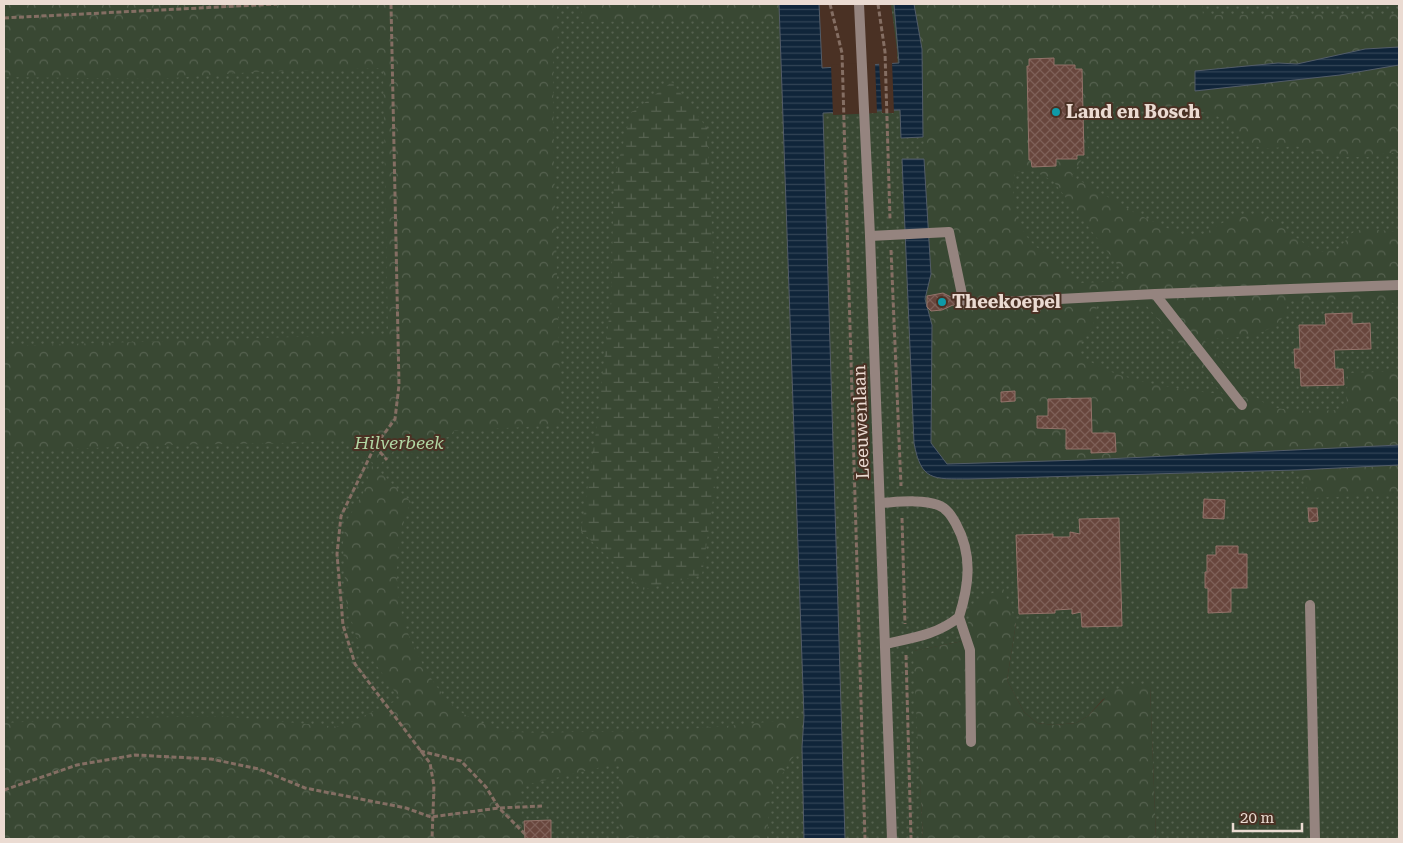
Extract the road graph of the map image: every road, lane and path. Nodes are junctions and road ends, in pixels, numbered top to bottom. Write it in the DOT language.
graph roads {
  1 [pos="277,4"];
  2 [pos="391,4"];
  3 [pos="830,4"];
  4 [pos="859,4"];
  5 [pos="878,4"];
  6 [pos="4,18"];
  7 [pos="890,235"];
  8 [pos="870,236"];
  9 [pos="1399,285"];
  10 [pos="1155,294"];
  11 [pos="1242,405"];
  12 [pos="375,446"];
  13 [pos="387,460"];
  14 [pos="901,502"];
  15 [pos="880,503"];
  16 [pos="1310,605"];
  17 [pos="959,617"];
  18 [pos="906,640"];
  19 [pos="885,644"];
  20 [pos="971,742"];
  21 [pos="420,751"];
  22 [pos="4,790"];
  23 [pos="542,806"];
  24 [pos="499,808"];
  25 [pos="432,817"];
  26 [pos="525,834"];
  27 [pos="432,839"];
  28 [pos="864,839"];
  29 [pos="892,839"];
  30 [pos="911,839"];
  31 [pos="1315,839"];
  1 -- 6 [label="path"];
  2 -- 12 [label="path"];
  3 -- 28 [label="path, Leeuwenlaan"];
  4 -- 8 [label="street, Leeuwenlaan"];
  5 -- 7 [label="path, Leeuwenlaan"];
  7 -- 8 [label="street"];
  7 -- 10 [label="street"];
  7 -- 14 [label="path, Leeuwenlaan"];
  8 -- 15 [label="street, Leeuwenlaan"];
  9 -- 10 [label="street"];
  10 -- 11 [label="street"];
  12 -- 13 [label="path"];
  12 -- 21 [label="path"];
  14 -- 15 [label="street"];
  14 -- 17 [label="street"];
  14 -- 18 [label="path, Leeuwenlaan"];
  15 -- 19 [label="street, Leeuwenlaan"];
  16 -- 31 [label="street"];
  17 -- 18 [label="street"];
  17 -- 20 [label="street"];
  18 -- 19 [label="street"];
  18 -- 30 [label="path, Leeuwenlaan"];
  19 -- 29 [label="street, Leeuwenlaan"];
  21 -- 24 [label="path"];
  21 -- 25 [label="path"];
  22 -- 25 [label="path"];
  23 -- 24 [label="path"];
  24 -- 25 [label="path"];
  24 -- 26 [label="path"];
  25 -- 27 [label="path"];
}
